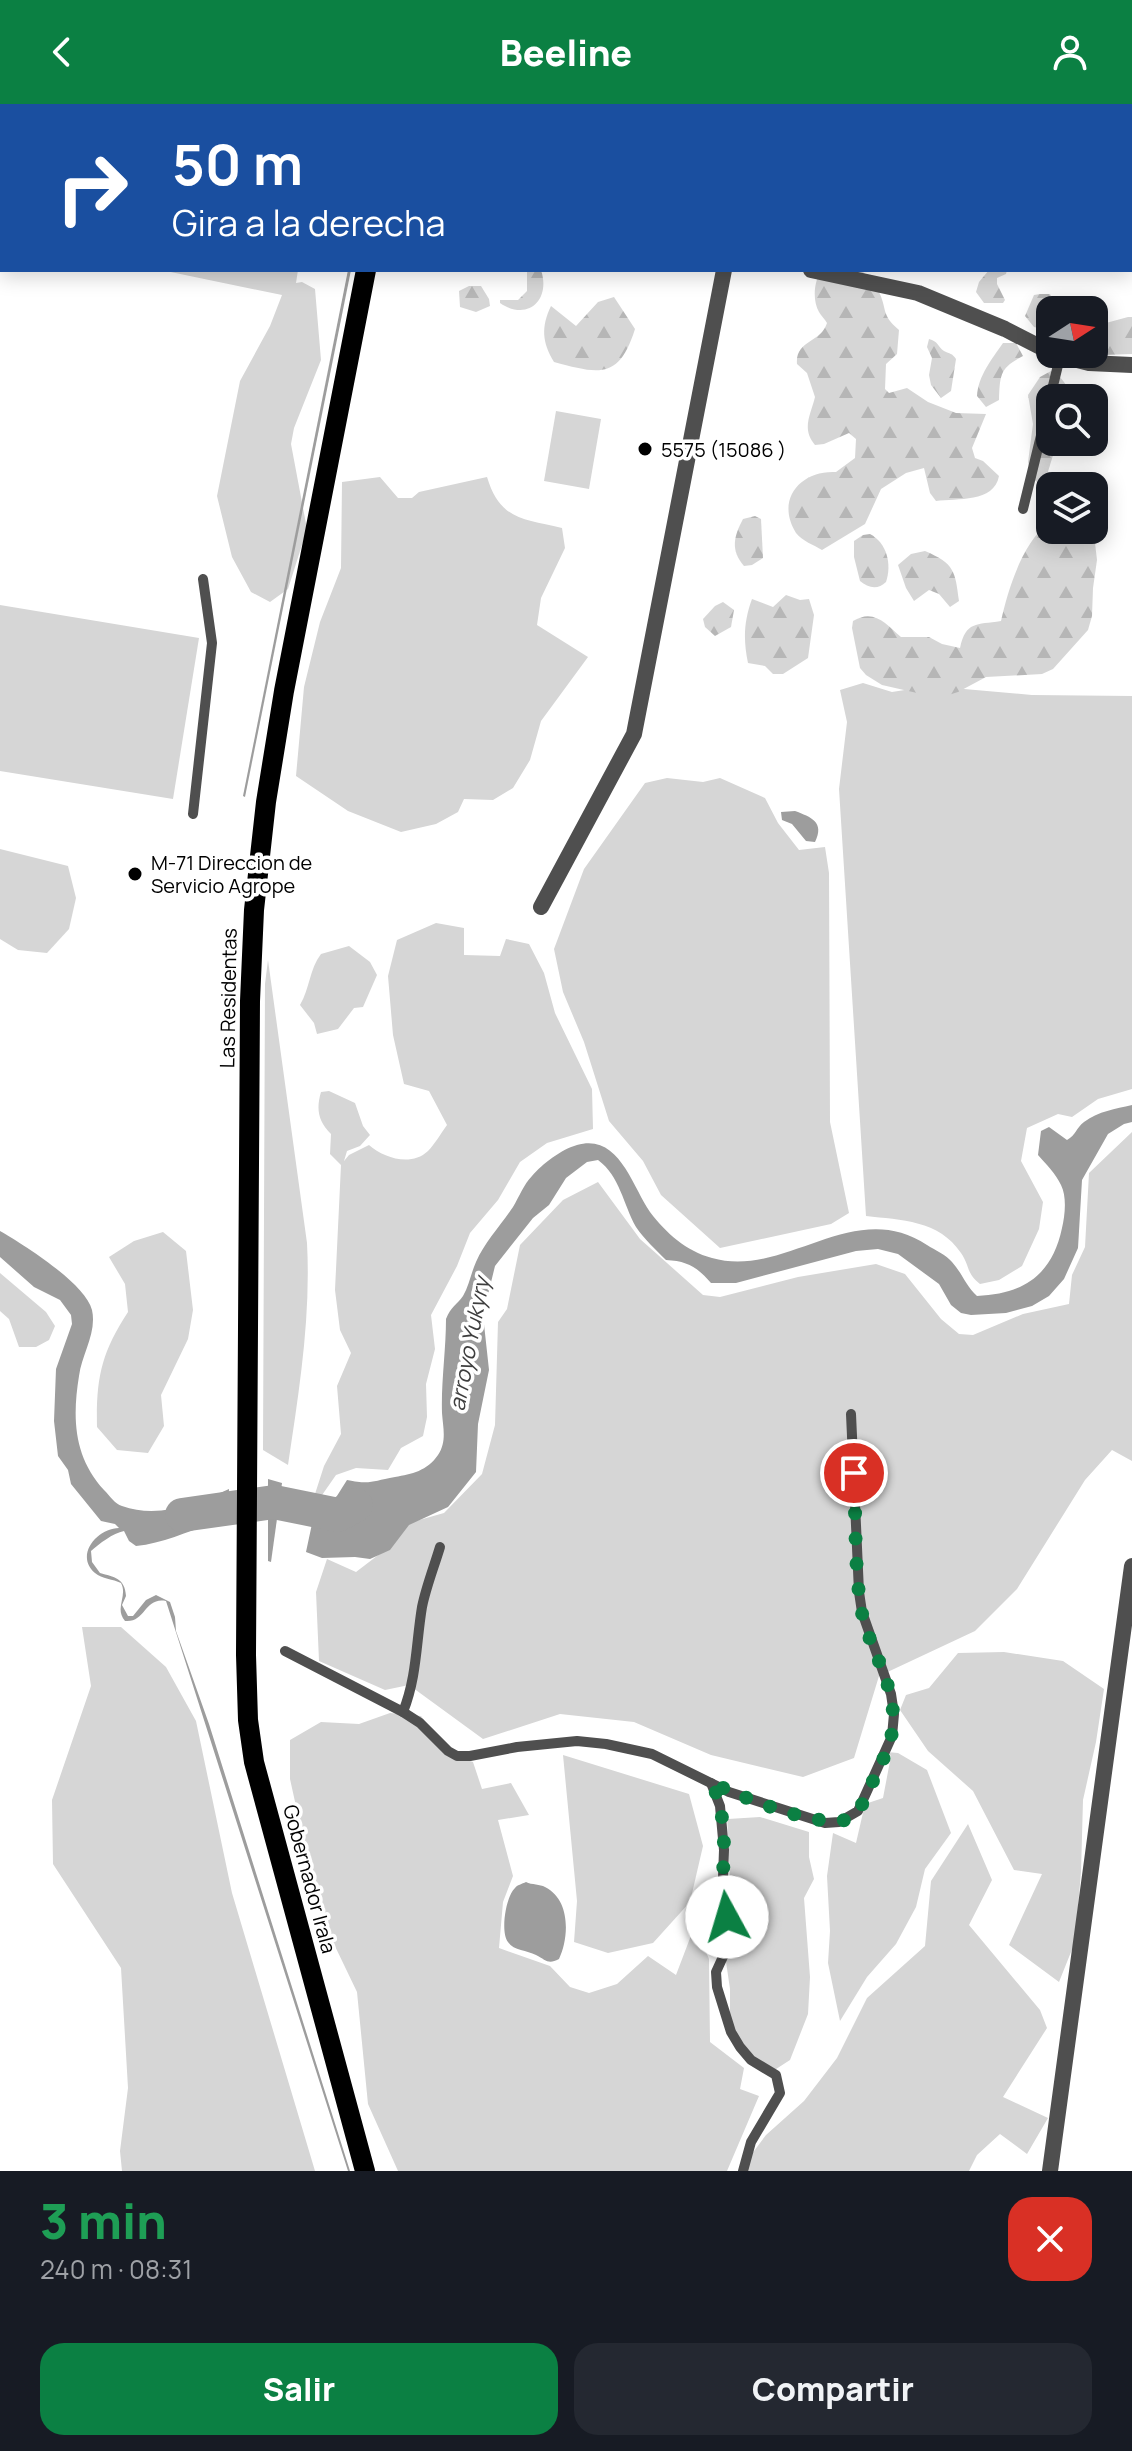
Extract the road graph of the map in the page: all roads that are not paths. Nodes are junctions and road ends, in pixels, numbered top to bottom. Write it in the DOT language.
graph roads {
  1 [pos="366,272"];
  2 [pos="724,272"];
  3 [pos="820,272"];
  4 [pos="1036,345"];
  5 [pos="1108,364"];
  6 [pos="1132,365"];
  7 [pos="1036,456"];
  8 [pos="1023,509"];
  9 [pos="203,579"];
  10 [pos="193,814"];
  11 [pos="541,907"];
  12 [pos="851,1414"];
  13 [pos="440,1547"];
  14 [pos="1132,1566"];
  15 [pos="248,1594"];
  16 [pos="285,1651"];
  17 [pos="403,1712"];
  18 [pos="711,1782"];
  19 [pos="365,2171"];
  20 [pos="743,2171"];
  21 [pos="1050,2171"];
  1 -- 15 [label="main road, Las Residentas"];
  2 -- 11 [label="street"];
  3 -- 4 [label="street"];
  5 -- 6 [label="street"];
  7 -- 8 [label="lane"];
  9 -- 10 [label="lane"];
  12 -- 18 [label="lane"];
  13 -- 17 [label="lane"];
  14 -- 21 [label="street"];
  15 -- 19 [label="main road, Gobernador Irala"];
  16 -- 17 [label="lane"];
  17 -- 18 [label="lane"];
  18 -- 20 [label="lane"];
}
